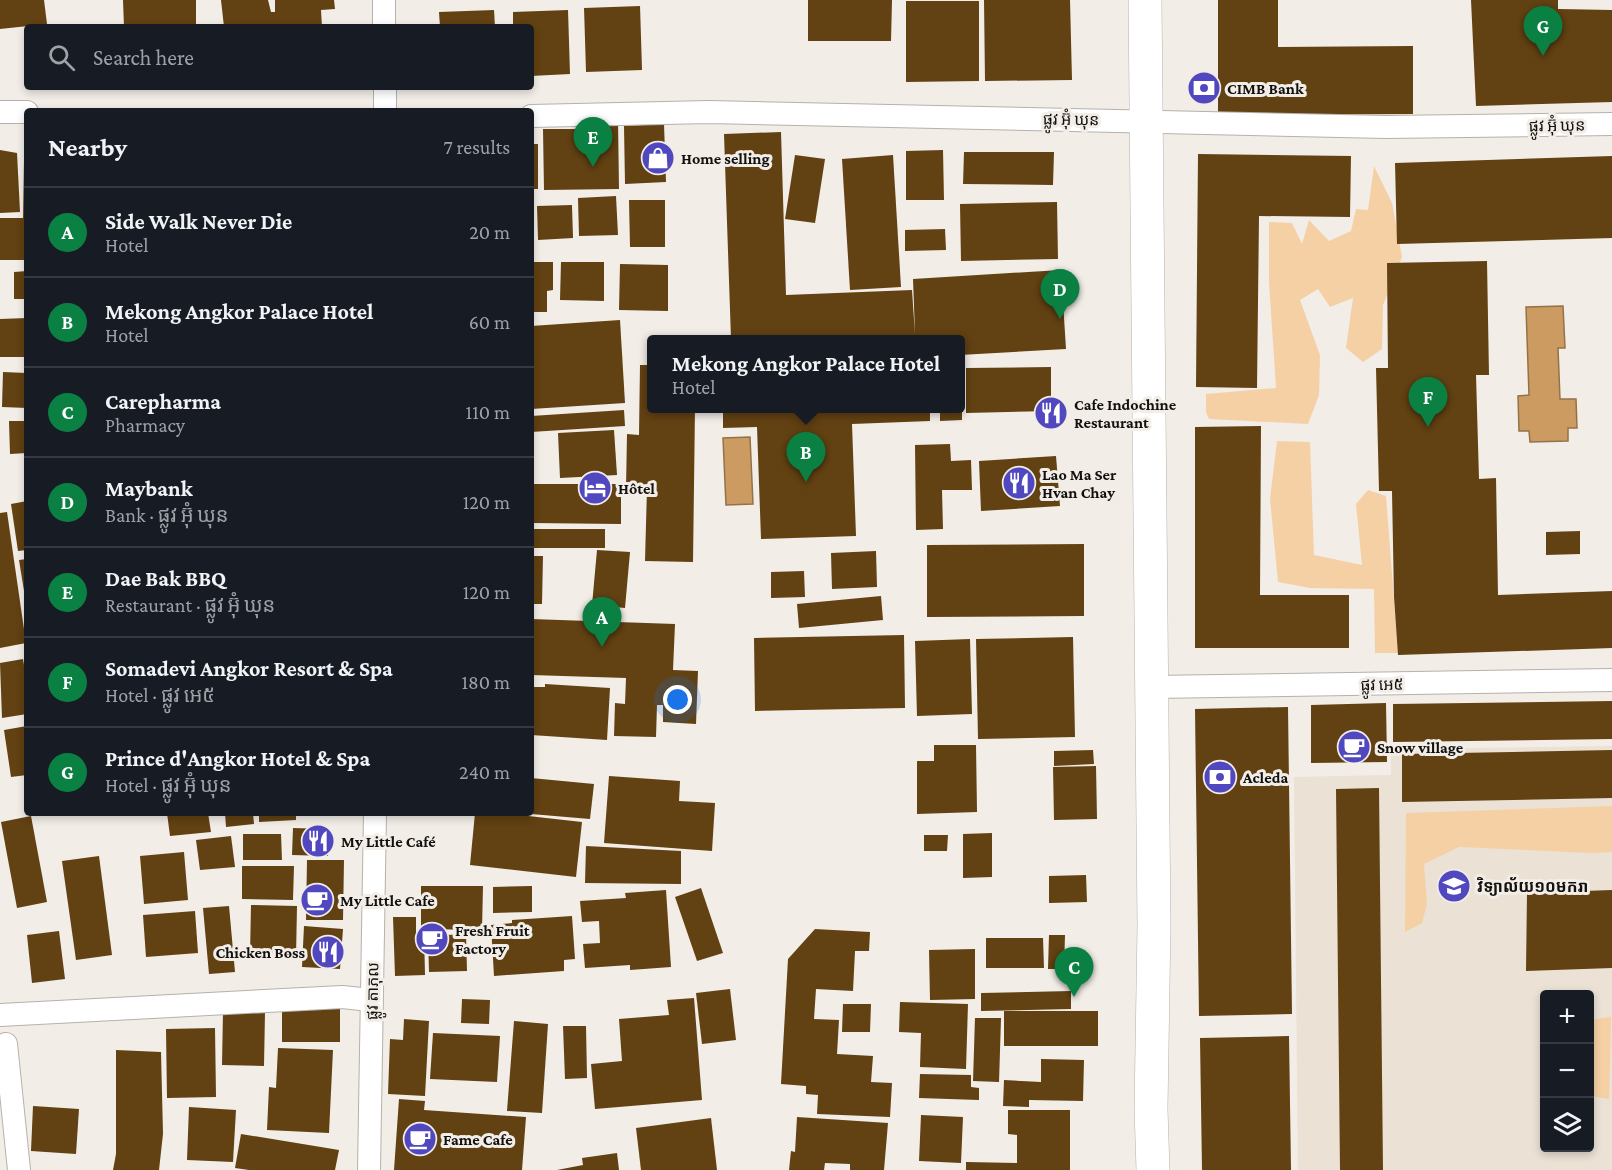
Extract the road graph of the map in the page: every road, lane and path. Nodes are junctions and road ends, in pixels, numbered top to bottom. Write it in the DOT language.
graph roads {
  1 [pos="384,0"];
  2 [pos="1145,0"];
  3 [pos="384,24"];
  4 [pos="385,90"];
  5 [pos="385,108"];
  6 [pos="0,112"];
  7 [pos="24,112"];
  8 [pos="534,116"];
  9 [pos="1146,120"];
  10 [pos="1612,124"];
  11 [pos="1612,680"];
  12 [pos="1152,687"];
  13 [pos="375,816"];
  14 [pos="371,1000"];
  15 [pos="0,1014"];
  16 [pos="6,1044"];
  17 [pos="18,1170"];
  18 [pos="369,1170"];
  19 [pos="1153,1170"];
  1 -- 3 [label="street"];
  2 -- 9 [label="main road"];
  4 -- 5 [label="street"];
  6 -- 7 [label="street"];
  8 -- 9 [label="street, ផ្លូវ អ៊ុំ ឃុន"];
  9 -- 10 [label="street, ផ្លូវ អ៊ុំ ឃុន"];
  9 -- 12 [label="main road"];
  11 -- 12 [label="street, ផ្លូវ អេ៥"];
  12 -- 19 [label="main road"];
  13 -- 14 [label="street, ផ្លូវ តាភុល"];
  14 -- 15 [label="street"];
  14 -- 18 [label="street, ផ្លូវ តាភុល"];
  16 -- 17 [label="street"];
}
